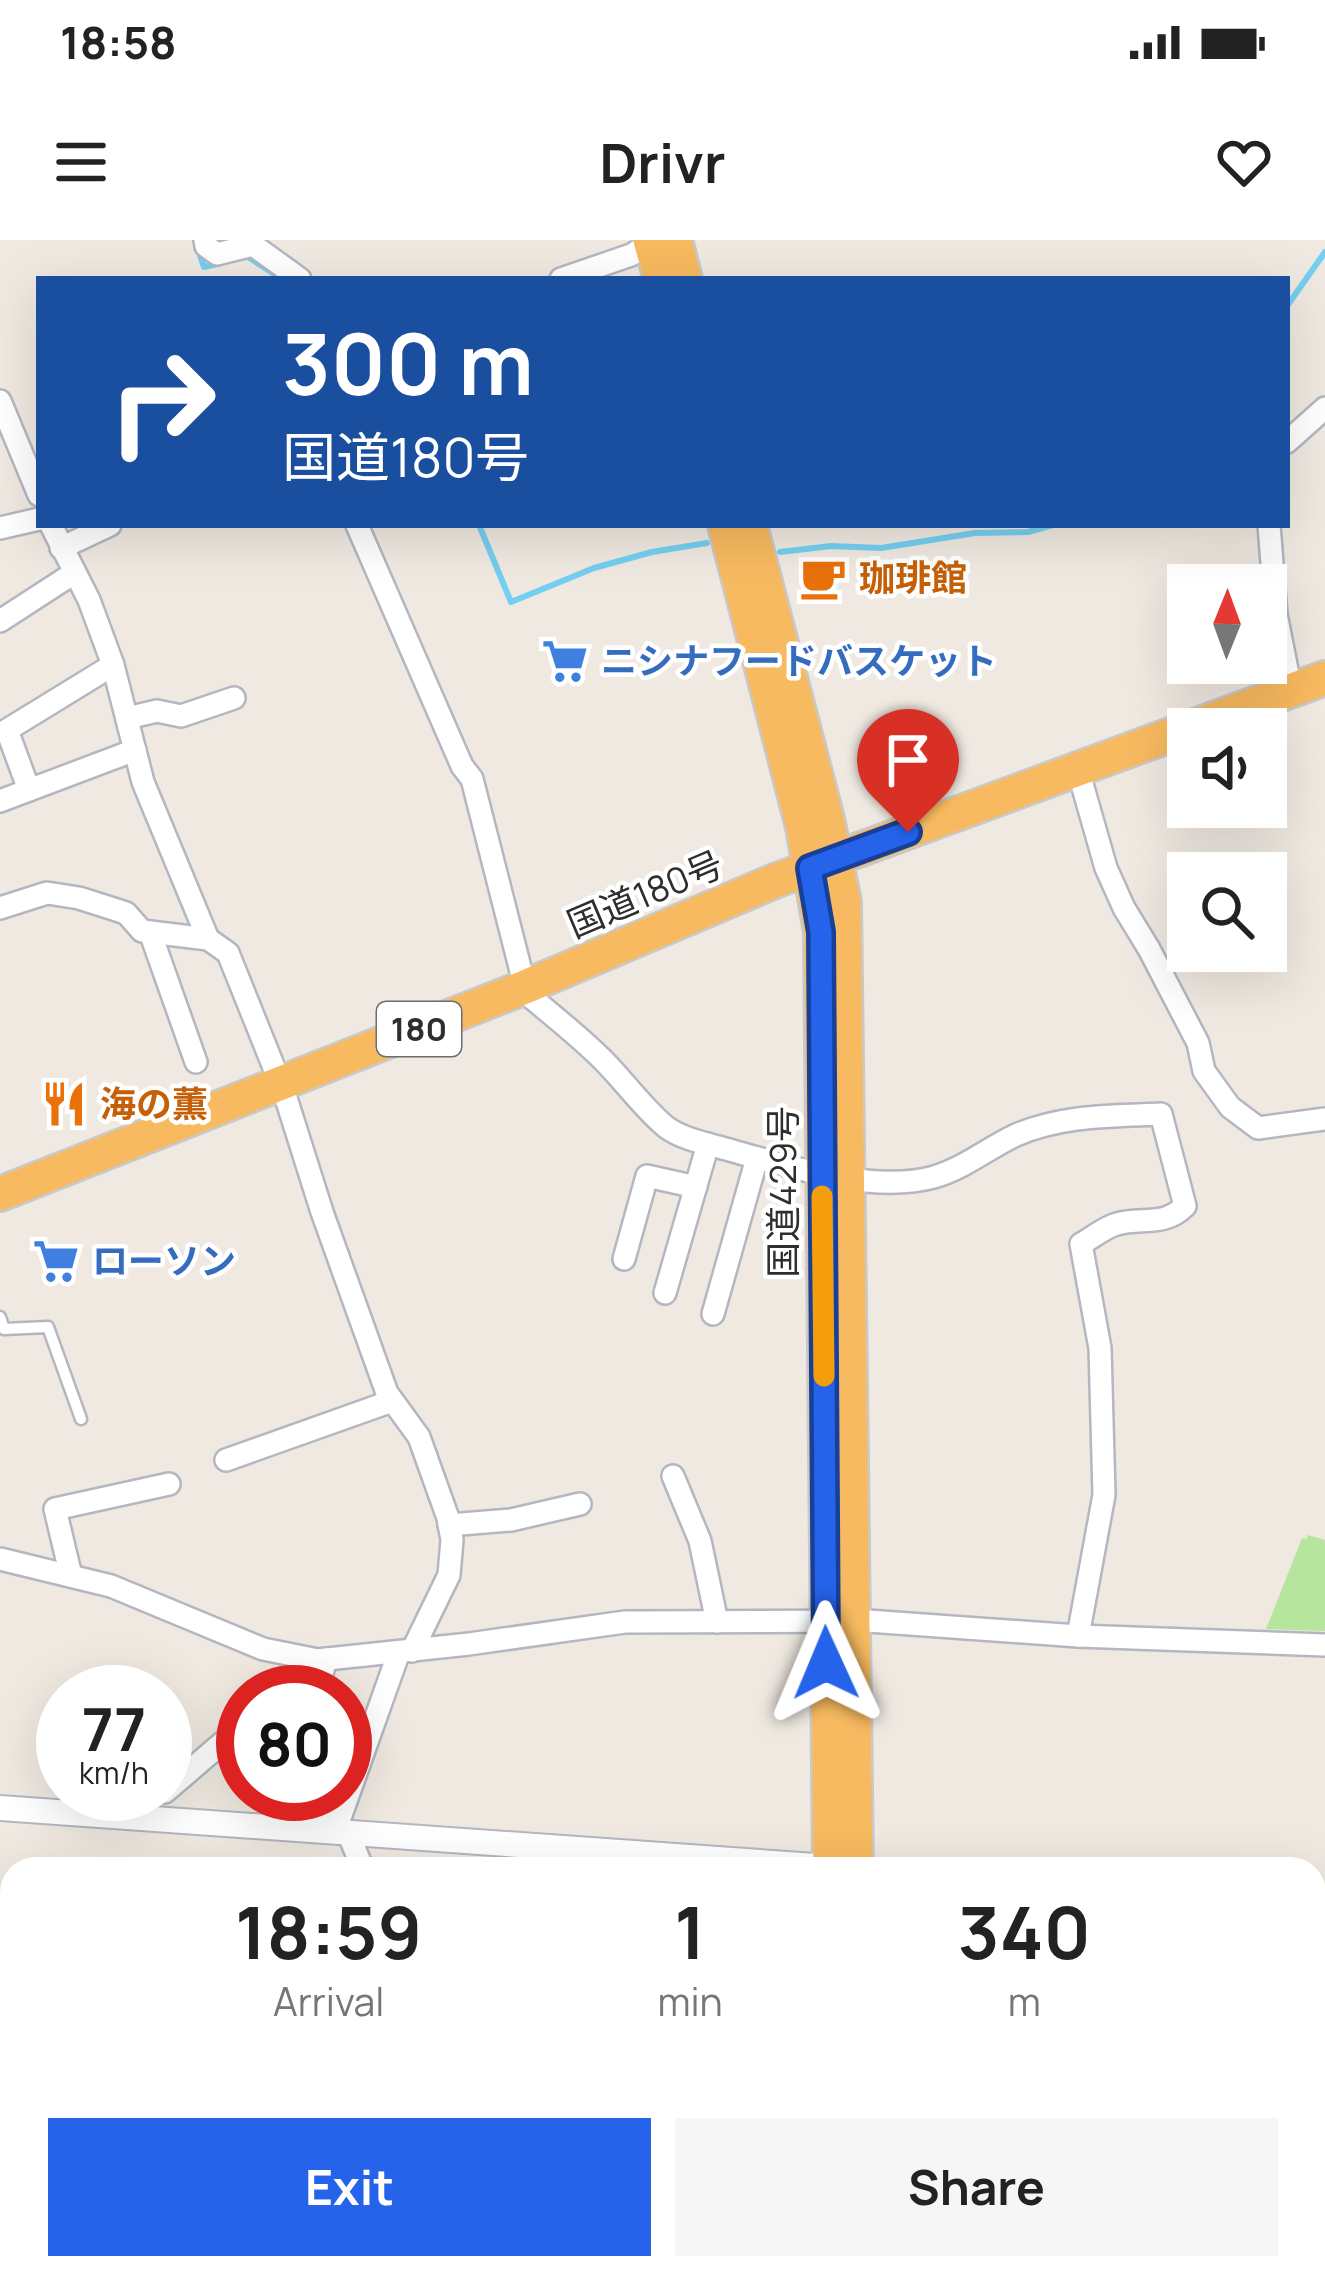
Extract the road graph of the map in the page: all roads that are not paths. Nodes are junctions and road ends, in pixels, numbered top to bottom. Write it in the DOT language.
graph roads {
  1 [pos="205,240"];
  2 [pos="658,241"];
  3 [pos="296,276"];
  4 [pos="570,276"];
  5 [pos="661,276"];
  6 [pos="683,276"];
  7 [pos="0,401"];
  8 [pos="1325,409"];
  9 [pos="1290,439"];
  10 [pos="36,488"];
  11 [pos="36,520"];
  12 [pos="0,528"];
  13 [pos="52,528"];
  14 [pos="104,528"];
  15 [pos="358,528"];
  16 [pos="726,528"];
  17 [pos="751,528"];
  18 [pos="1269,528"];
  19 [pos="61,548"];
  20 [pos="74,573"];
  21 [pos="0,621"];
  22 [pos="113,664"];
  23 [pos="1325,678"];
  24 [pos="1291,691"];
  25 [pos="234,698"];
  26 [pos="127,718"];
  27 [pos="135,750"];
  28 [pos="1078,770"];
  29 [pos="28,790"];
  30 [pos="0,801"];
  31 [pos="823,864"];
  32 [pos="0,908"];
  33 [pos="150,932"];
  34 [pos="208,939"];
  35 [pos="526,987"];
  36 [pos="196,1062"];
  37 [pos="281,1084"];
  38 [pos="1325,1119"];
  39 [pos="708,1144"];
  40 [pos="757,1158"];
  41 [pos="834,1174"];
  42 [pos="696,1187"];
  43 [pos="0,1194"];
  44 [pos="624,1259"];
  45 [pos="665,1293"];
  46 [pos="713,1314"];
  47 [pos="0,1317"];
  48 [pos="392,1401"];
  49 [pos="81,1419"];
  50 [pos="226,1460"];
  51 [pos="673,1476"];
  52 [pos="169,1484"];
  53 [pos="580,1504"];
  54 [pos="449,1525"];
  55 [pos="0,1559"];
  56 [pos="71,1576"];
  57 [pos="717,1622"];
  58 [pos="840,1622"];
  59 [pos="1078,1636"];
  60 [pos="1325,1646"];
  61 [pos="405,1651"];
  62 [pos="322,1660"];
  63 [pos="316,1665"];
  64 [pos="321,1665"];
  65 [pos="216,1748"];
  66 [pos="192,1769"];
  67 [pos="4,1815"];
  68 [pos="36,1815"];
  69 [pos="190,1821"];
  70 [pos="331,1821"];
  71 [pos="342,1833"];
  72 [pos="356,1857"];
  73 [pos="648,1857"];
  74 [pos="830,1857"];
  75 [pos="853,1857"];
  1 -- 3 [label="street"];
  2 -- 4 [label="street"];
  2 -- 5 [label="highway"];
  2 -- 6 [label="highway"];
  7 -- 10 [label="street"];
  8 -- 9 [label="street"];
  11 -- 12 [label="street"];
  13 -- 19 [label="street"];
  14 -- 19 [label="street"];
  15 -- 35 [label="street"];
  16 -- 31 [label="highway, 国道429号"];
  17 -- 31 [label="highway, 国道429号"];
  18 -- 24 [label="street"];
  19 -- 20 [label="street"];
  20 -- 21 [label="street"];
  20 -- 22 [label="street"];
  22 -- 26 [label="street"];
  22 -- 29 [label="street"];
  23 -- 24 [label="highway, 国道180号 / 180"];
  24 -- 28 [label="highway, 国道180号 / 180"];
  25 -- 26 [label="street"];
  26 -- 27 [label="street"];
  27 -- 29 [label="street"];
  27 -- 34 [label="street"];
  28 -- 31 [label="highway, 国道180号 / 180"];
  28 -- 38 [label="street"];
  29 -- 30 [label="street"];
  31 -- 35 [label="highway, 国道180号 / 180"];
  31 -- 41 [label="highway, 国道429号"];
  32 -- 33 [label="street"];
  33 -- 34 [label="street"];
  33 -- 36 [label="street"];
  34 -- 37 [label="street"];
  35 -- 37 [label="highway, 国道180号 / 180"];
  35 -- 39 [label="street"];
  37 -- 43 [label="highway, 国道180号 / 180"];
  37 -- 48 [label="street"];
  39 -- 40 [label="street"];
  39 -- 42 [label="street"];
  40 -- 41 [label="street"];
  40 -- 46 [label="street"];
  41 -- 58 [label="highway, 国道429号"];
  41 -- 59 [label="street"];
  42 -- 44 [label="street"];
  42 -- 45 [label="street"];
  47 -- 49 [label="lane"];
  48 -- 50 [label="street"];
  48 -- 54 [label="street"];
  51 -- 57 [label="street"];
  52 -- 56 [label="street"];
  53 -- 54 [label="street"];
  54 -- 61 [label="street"];
  55 -- 56 [label="street"];
  56 -- 62 [label="street"];
  57 -- 58 [label="street"];
  57 -- 61 [label="street"];
  58 -- 59 [label="street"];
  58 -- 74 [label="highway, 国道429号"];
  58 -- 75 [label="highway, 国道429号"];
  59 -- 60 [label="street"];
  61 -- 62 [label="street"];
  61 -- 71 [label="street"];
  62 -- 63 [label="street"];
  62 -- 64 [label="street"];
  65 -- 66 [label="street"];
  67 -- 68 [label="street"];
  69 -- 71 [label="street"];
  70 -- 71 [label="street"];
  71 -- 72 [label="street"];
  71 -- 73 [label="street"];
}
